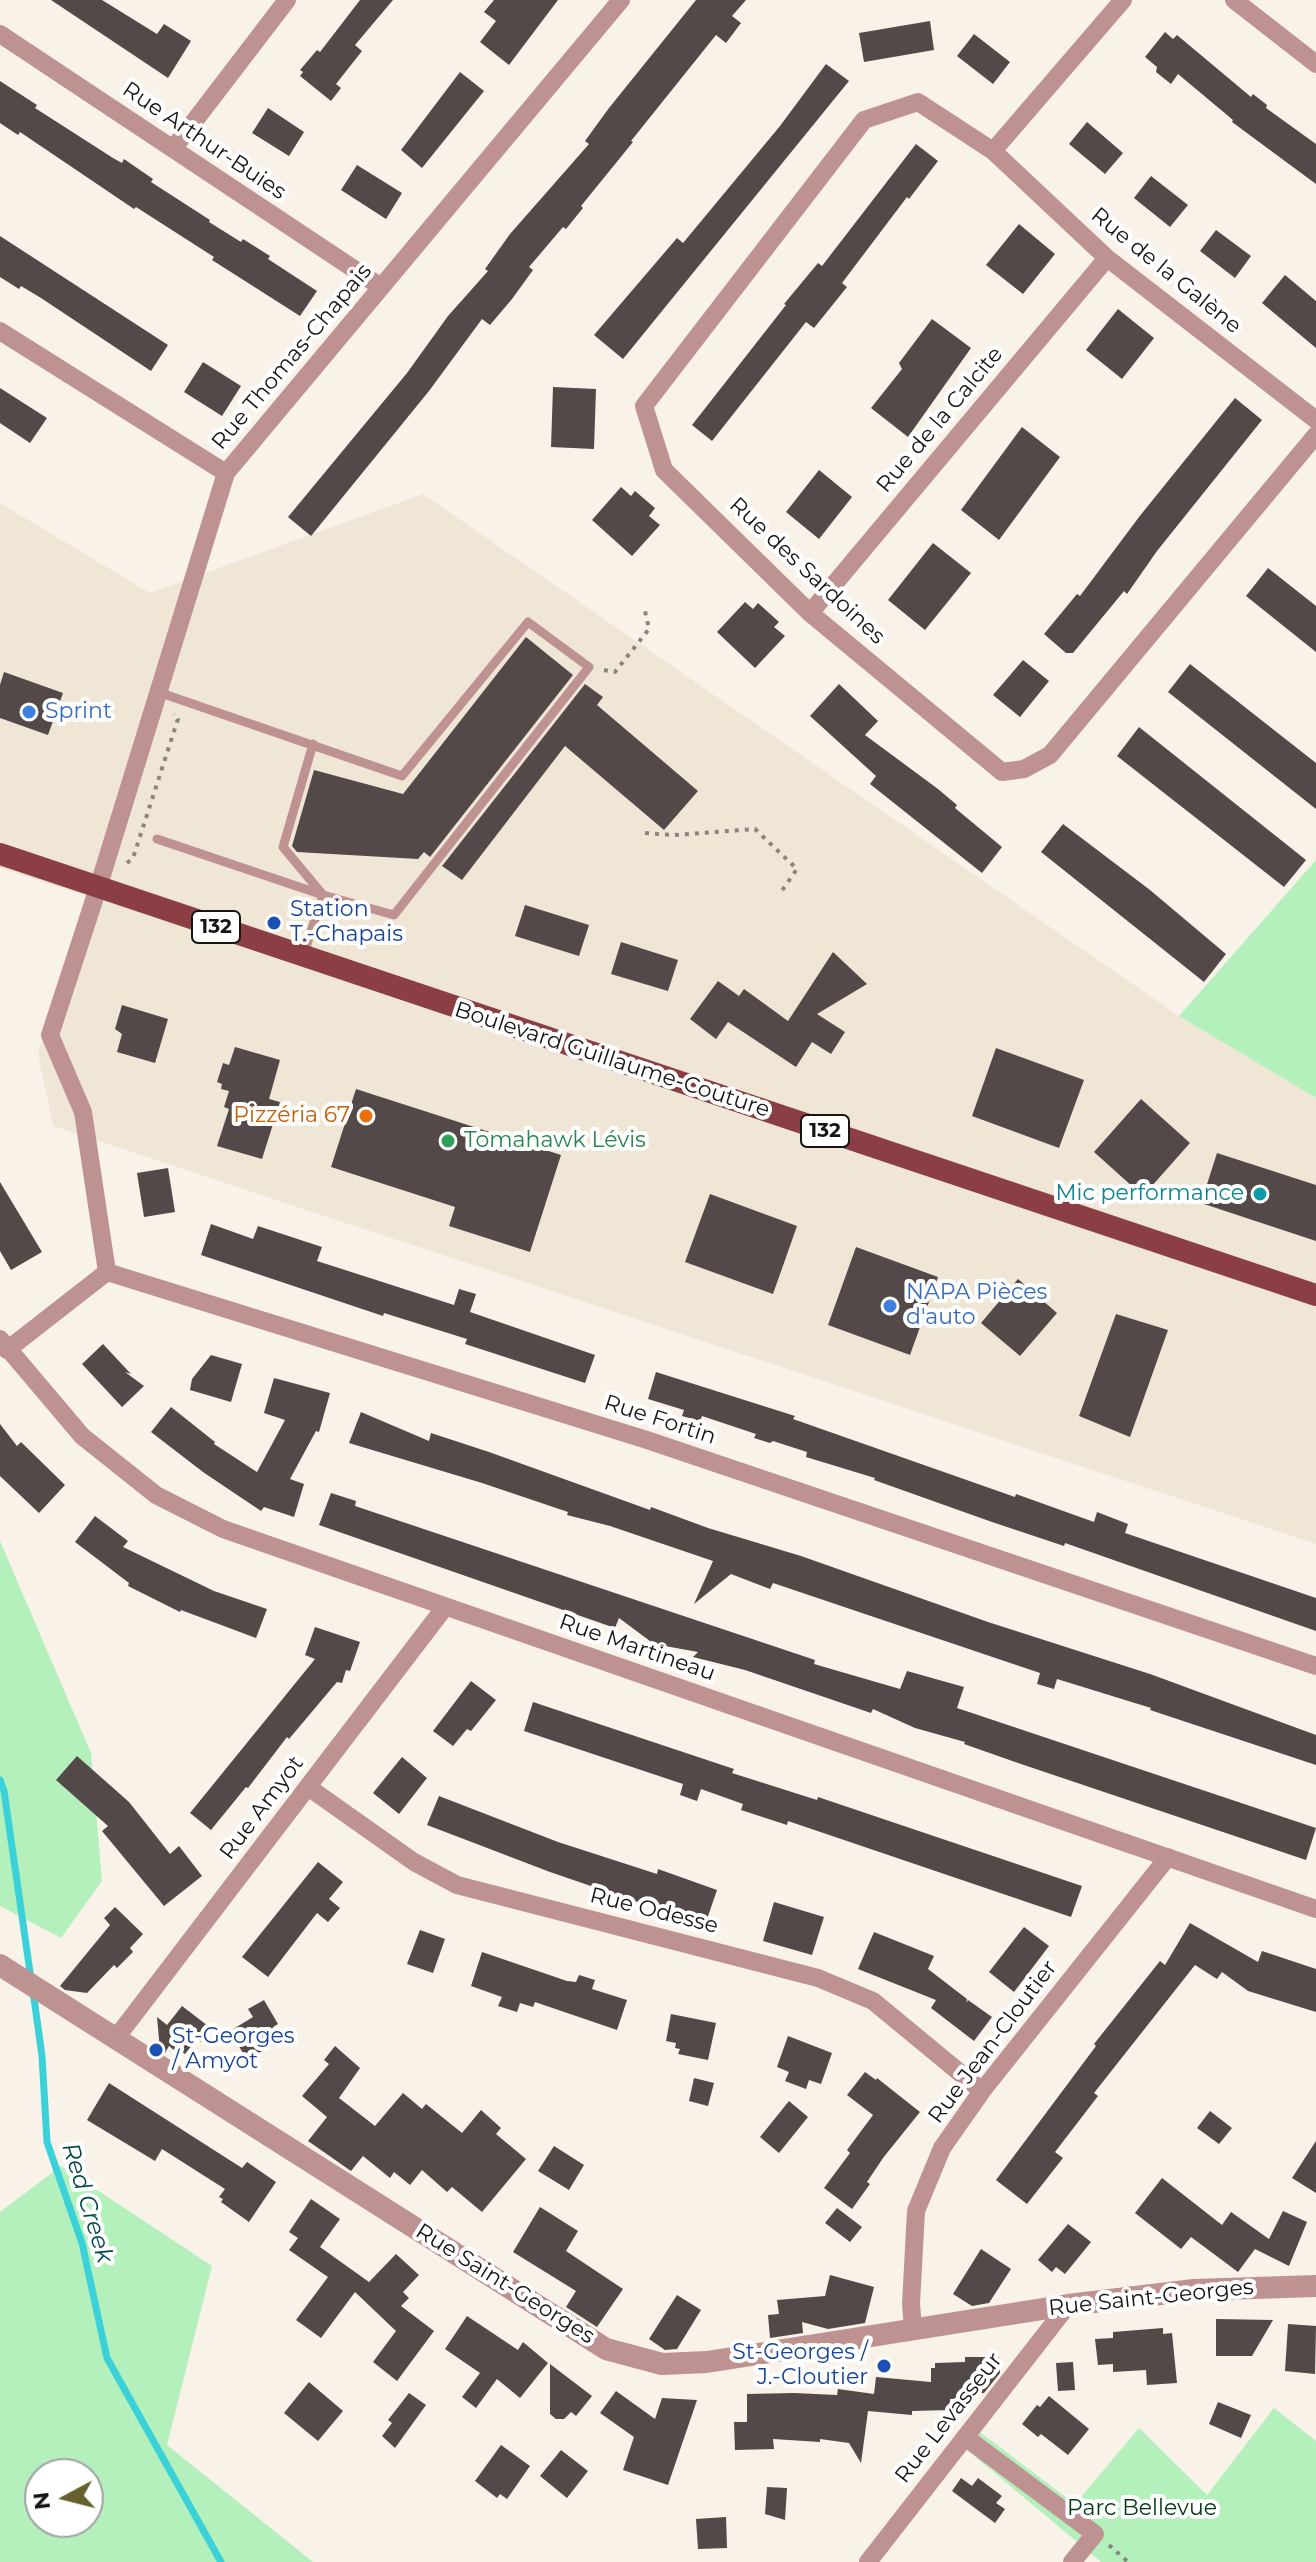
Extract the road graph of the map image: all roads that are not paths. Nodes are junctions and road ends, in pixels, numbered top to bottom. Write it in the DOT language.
graph roads {
  1 [pos="287,0"];
  2 [pos="621,0"];
  3 [pos="1123,0"];
  4 [pos="1234,0"];
  5 [pos="0,34"];
  6 [pos="1316,64"];
  7 [pos="173,149"];
  8 [pos="993,151"];
  9 [pos="1107,258"];
  10 [pos="381,287"];
  11 [pos="0,331"];
  12 [pos="1316,420"];
  13 [pos="1316,435"];
  14 [pos="226,473"];
  15 [pos="810,613"];
  16 [pos="158,692"];
  17 [pos="313,744"];
  18 [pos="157,839"];
  19 [pos="0,854"];
  20 [pos="98,888"];
  21 [pos="323,895"];
  22 [pos="303,956"];
  23 [pos="107,1272"];
  24 [pos="1316,1295"];
  25 [pos="3,1344"];
  26 [pos="445,1607"];
  27 [pos="1316,1666"];
  28 [pos="308,1787"];
  29 [pos="1168,1857"];
  30 [pos="1316,1909"];
  31 [pos="1,1967"];
  32 [pos="116,2038"];
  33 [pos="982,2091"];
  34 [pos="1316,2286"];
  35 [pos="1068,2305"];
  36 [pos="913,2328"];
  37 [pos="965,2437"];
  38 [pos="868,2562"];
  39 [pos="1072,2562"];
  1 -- 7 [label="street"];
  2 -- 10 [label="street, Rue Thomas-Chapais"];
  3 -- 8 [label="street"];
  4 -- 6 [label="street"];
  5 -- 7 [label="street, Rue Arthur-Buies"];
  7 -- 10 [label="street, Rue Arthur-Buies"];
  8 -- 9 [label="street, Rue de la Galène"];
  8 -- 15 [label="street, Rue des Sardoines"];
  9 -- 12 [label="street, Rue de la Galène"];
  9 -- 15 [label="street, Rue de la Calcite"];
  10 -- 14 [label="street, Rue Thomas-Chapais"];
  11 -- 14 [label="street"];
  13 -- 15 [label="street, Rue des Sardoines"];
  14 -- 16 [label="street, Rue Thomas-Chapais"];
  16 -- 17 [label="lane"];
  16 -- 20 [label="street, Rue Thomas-Chapais"];
  17 -- 21 [label="lane"];
  17 -- 21 [label="lane"];
  18 -- 21 [label="lane"];
  19 -- 20 [label="main road, Boulevard Guillaume-Couture / 132"];
  20 -- 22 [label="main road, Boulevard Guillaume-Couture / 132"];
  20 -- 23 [label="street, Rue Thomas-Chapais"];
  21 -- 22 [label="lane"];
  22 -- 24 [label="main road, Boulevard Guillaume-Couture / 132"];
  23 -- 25 [label="street"];
  23 -- 27 [label="street, Rue Fortin"];
  25 -- 26 [label="street, Rue Martineau"];
  26 -- 28 [label="street, Rue Amyot"];
  26 -- 29 [label="street, Rue Martineau"];
  28 -- 32 [label="street, Rue Amyot"];
  28 -- 33 [label="street, Rue Odesse"];
  29 -- 30 [label="street, Rue Martineau"];
  29 -- 33 [label="street, Rue Jean-Cloutier"];
  31 -- 32 [label="street, Rue Saint-Georges"];
  32 -- 36 [label="street, Rue Saint-Georges"];
  33 -- 36 [label="street, Rue Jean-Cloutier"];
  34 -- 35 [label="street, Rue Saint-Georges"];
  35 -- 36 [label="street, Rue Saint-Georges"];
  35 -- 37 [label="street, Rue Levasseur"];
  37 -- 38 [label="street, Rue Levasseur"];
  37 -- 39 [label="street"];
}
